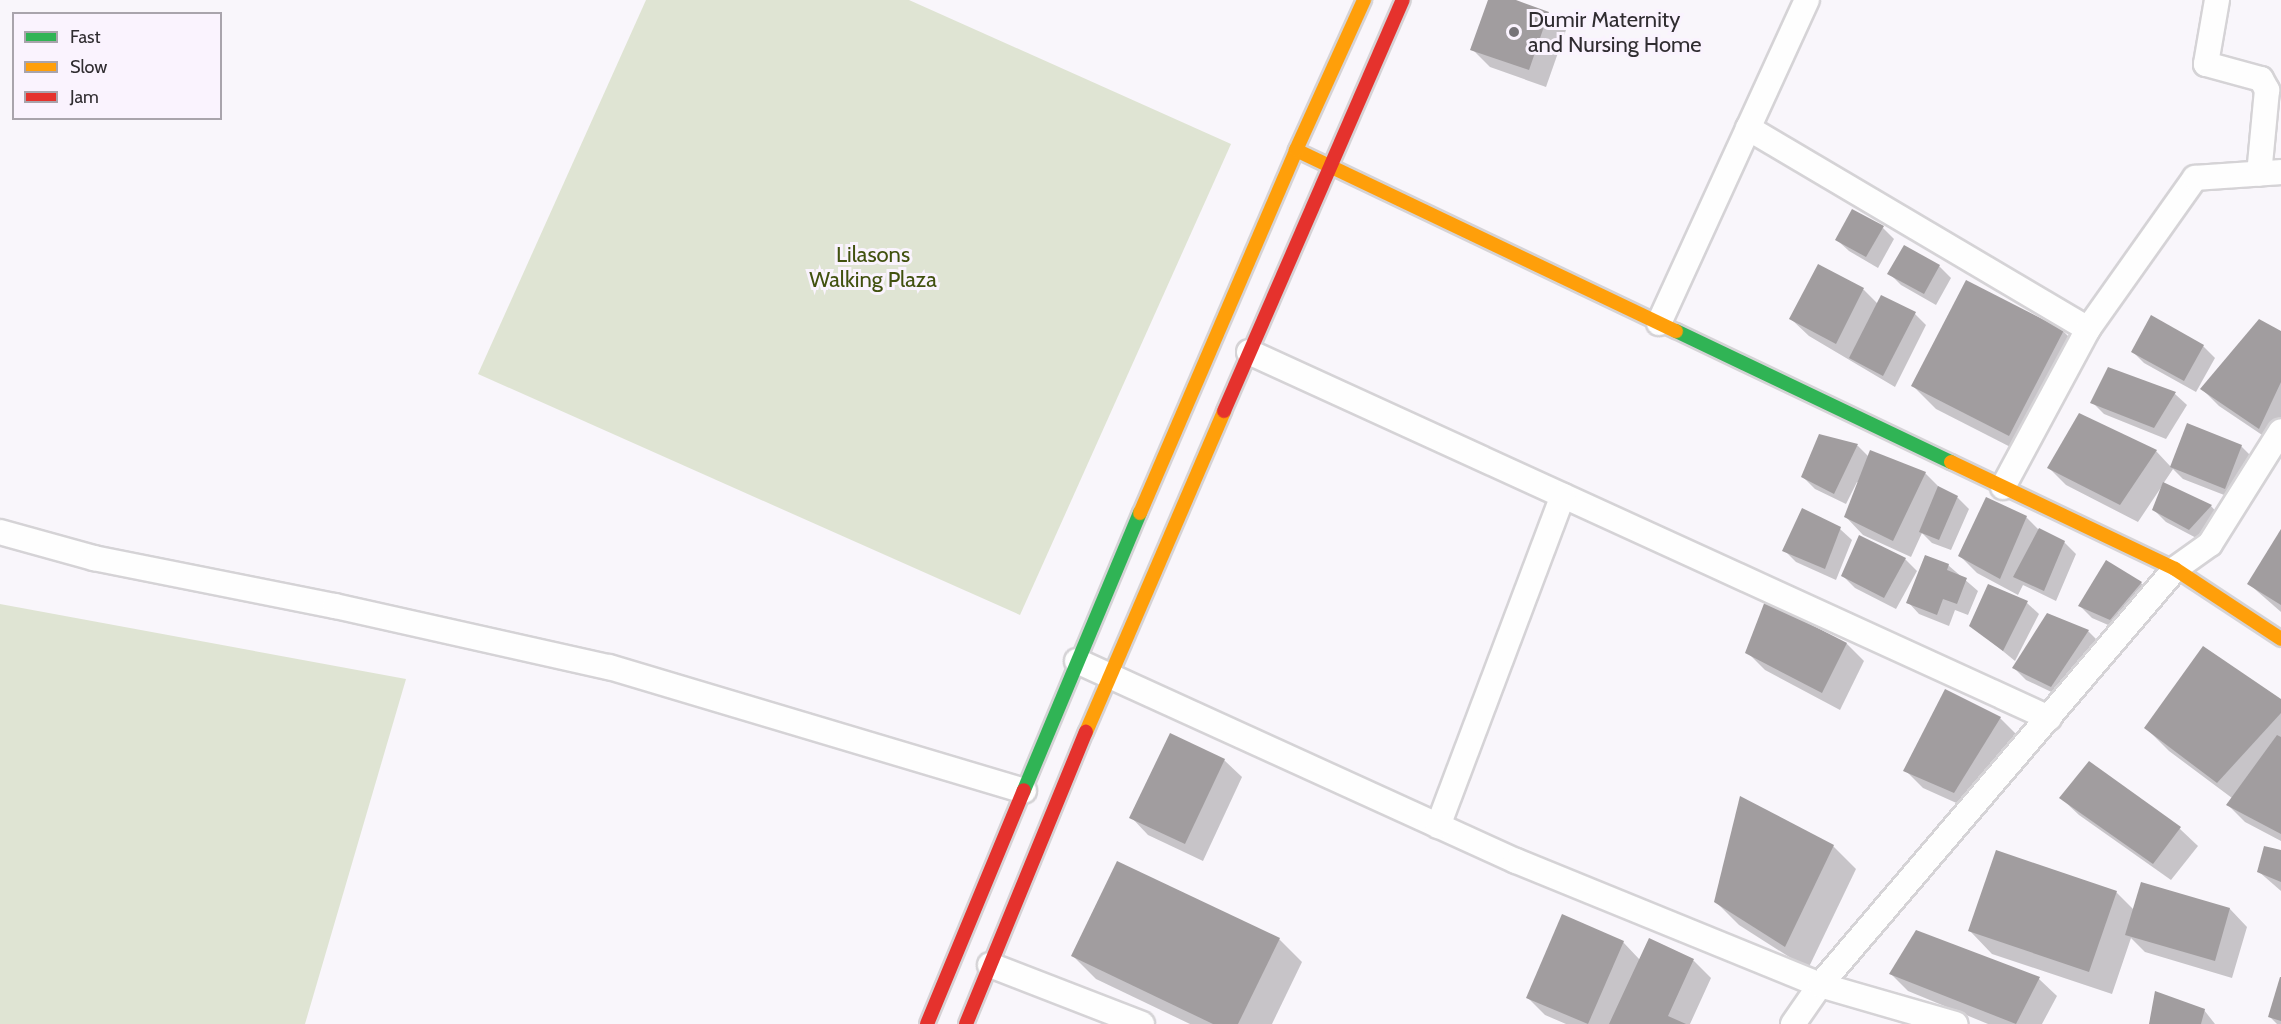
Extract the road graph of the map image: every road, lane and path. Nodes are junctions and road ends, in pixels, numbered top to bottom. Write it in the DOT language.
graph roads {
  1 [pos="1364,0"];
  2 [pos="1403,0"];
  3 [pos="1807,0"];
  4 [pos="2217,0"];
  5 [pos="1748,128"];
  6 [pos="1296,150"];
  7 [pos="1329,166"];
  8 [pos="2270,173"];
  9 [pos="1659,323"];
  10 [pos="2088,329"];
  11 [pos="1249,352"];
  12 [pos="2281,431"];
  13 [pos="2003,487"];
  14 [pos="1563,496"];
  15 [pos="0,532"];
  16 [pos="2175,569"];
  17 [pos="2281,639"];
  18 [pos="1077,661"];
  19 [pos="1109,676"];
  20 [pos="2049,718"];
  21 [pos="1024,791"];
  22 [pos="1438,826"];
  23 [pos="990,965"];
  24 [pos="1820,985"];
  25 [pos="928,1021"];
  26 [pos="944,1024"];
  27 [pos="966,1024"];
  28 [pos="1142,1024"];
  29 [pos="1792,1024"];
  30 [pos="1955,1024"];
  1 -- 6 [label="main road"];
  2 -- 7 [label="main road"];
  3 -- 5 [label="street"];
  4 -- 8 [label="street"];
  5 -- 9 [label="street"];
  5 -- 10 [label="street"];
  6 -- 7 [label="main road"];
  6 -- 18 [label="main road"];
  7 -- 9 [label="main road"];
  7 -- 11 [label="main road"];
  8 -- 10 [label="street"];
  9 -- 13 [label="main road"];
  10 -- 13 [label="street"];
  11 -- 14 [label="street"];
  11 -- 19 [label="main road"];
  12 -- 16 [label="street"];
  13 -- 16 [label="main road"];
  14 -- 20 [label="street"];
  14 -- 22 [label="street"];
  15 -- 21 [label="street"];
  16 -- 17 [label="main road"];
  16 -- 20 [label="street"];
  18 -- 19 [label="street"];
  18 -- 21 [label="main road"];
  19 -- 22 [label="street"];
  19 -- 23 [label="main road"];
  20 -- 24 [label="street"];
  21 -- 25 [label="main road"];
  22 -- 24 [label="street"];
  23 -- 27 [label="main road"];
  23 -- 28 [label="street"];
  24 -- 29 [label="street"];
  24 -- 30 [label="street"];
  25 -- 26 [label="main road"];
}
